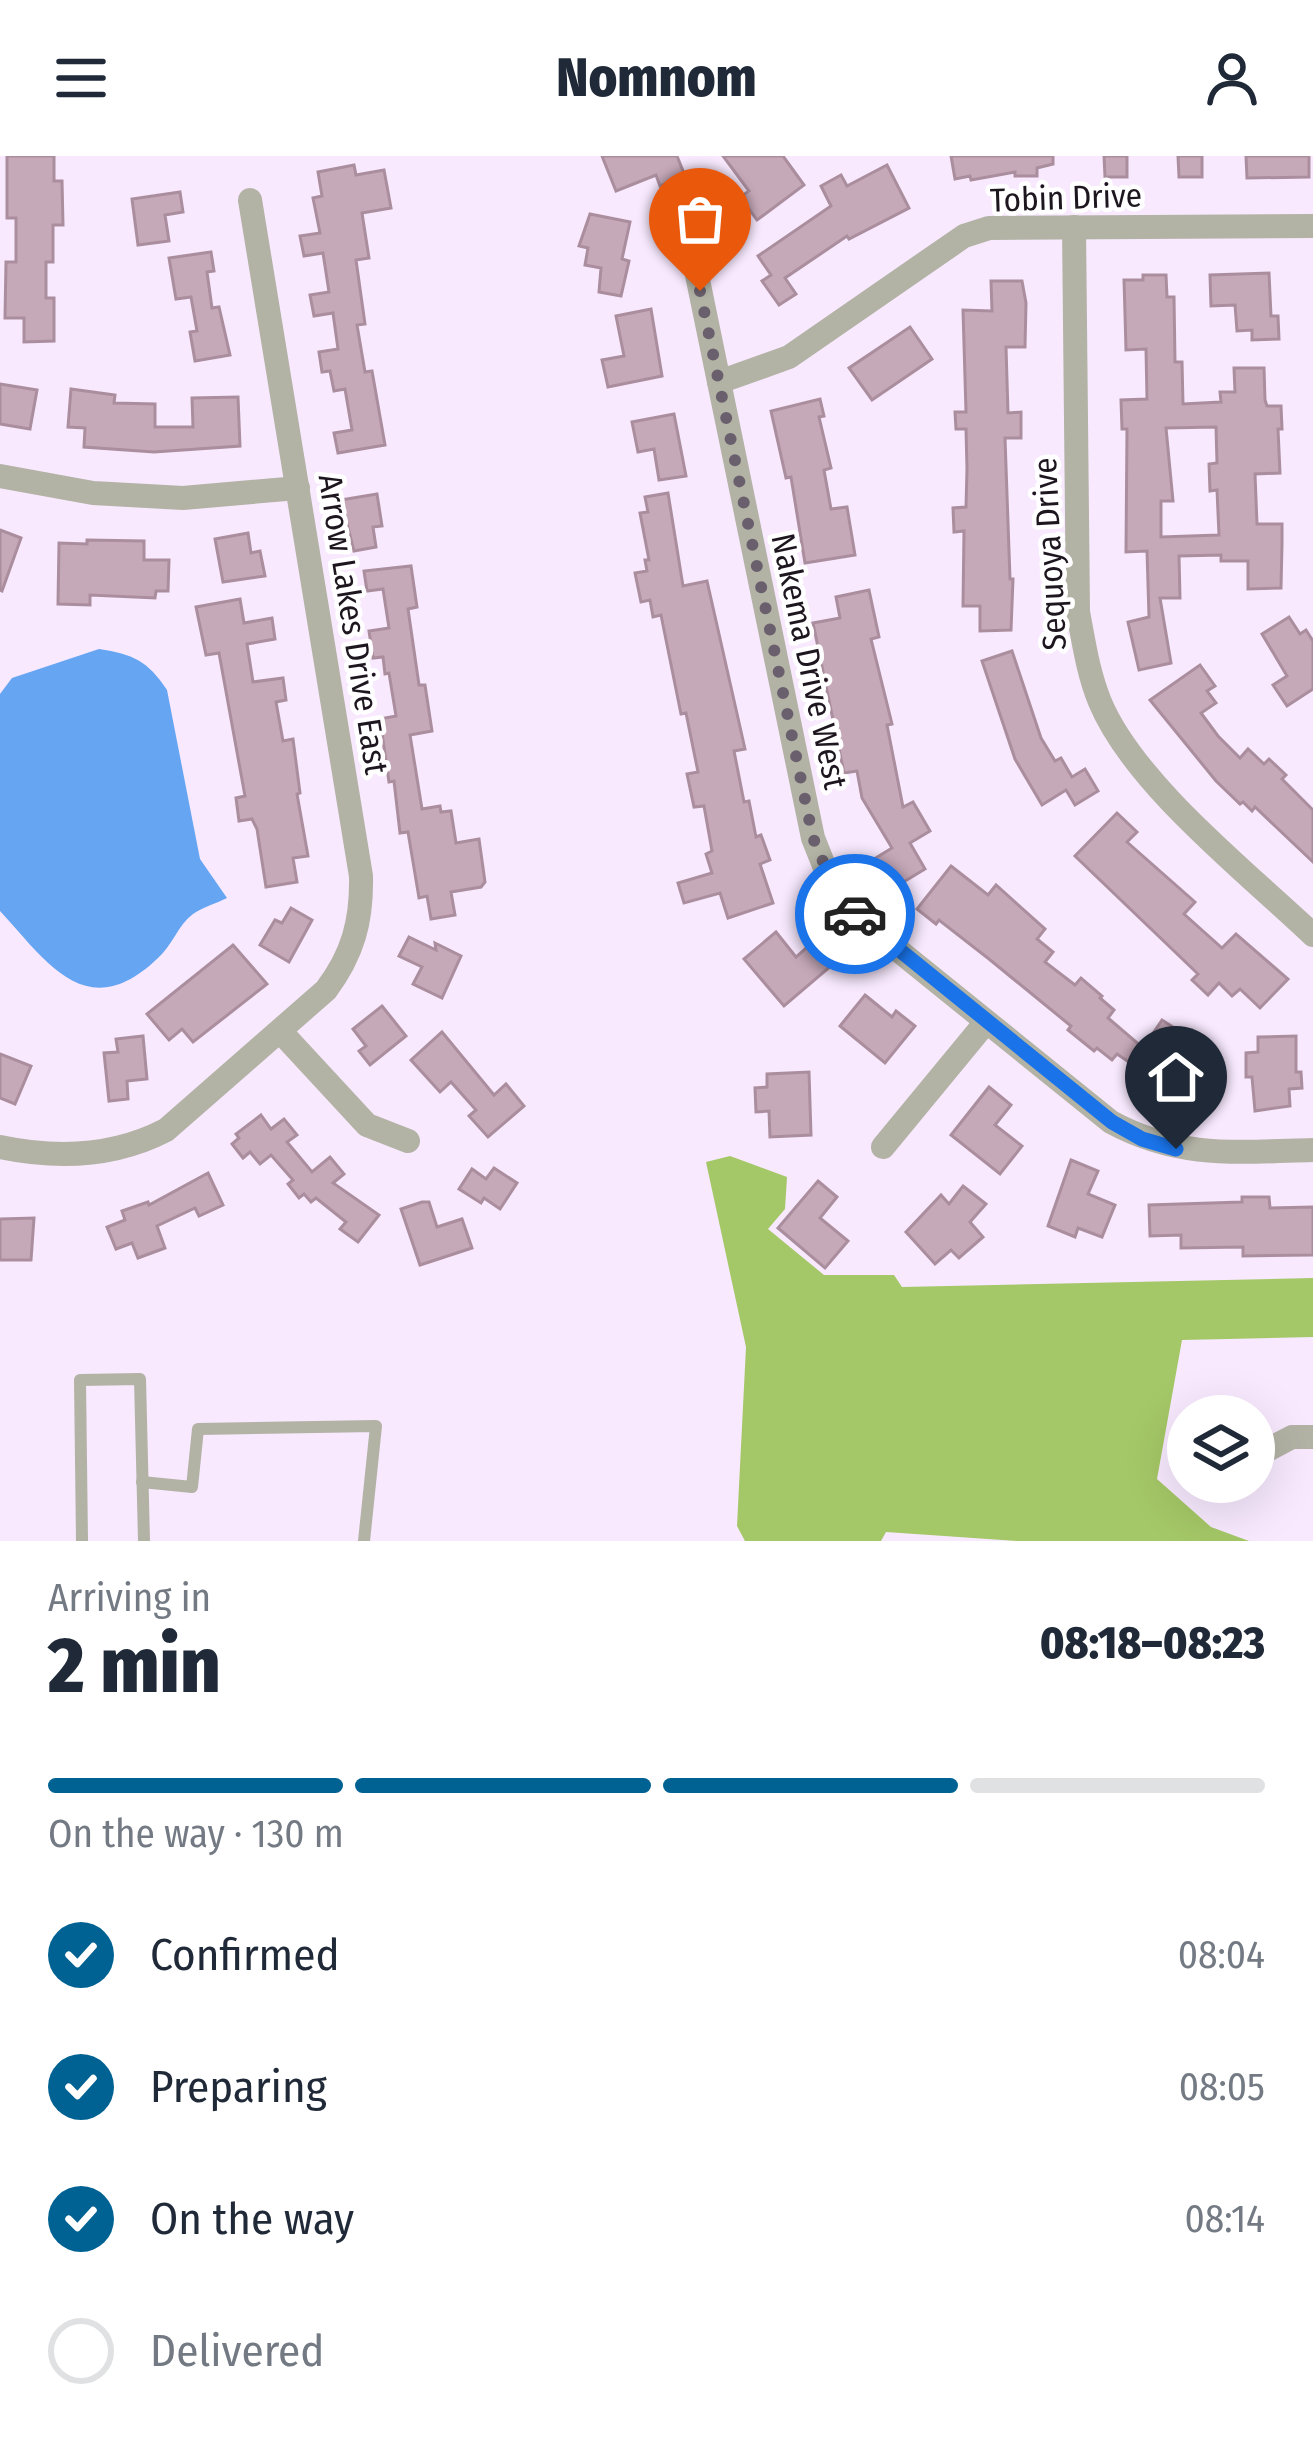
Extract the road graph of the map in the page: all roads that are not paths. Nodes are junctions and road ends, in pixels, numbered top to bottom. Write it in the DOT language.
graph roads {
  1 [pos="250,200"];
  2 [pos="1313,226"];
  3 [pos="1073,227"];
  4 [pos="691,246"];
  5 [pos="719,382"];
  6 [pos="0,476"];
  7 [pos="298,488"];
  8 [pos="1313,935"];
  9 [pos="986,1022"];
  10 [pos="280,1031"];
  11 [pos="408,1142"];
  12 [pos="0,1147"];
  13 [pos="883,1148"];
  14 [pos="1313,1150"];
  15 [pos="1313,1437"];
  16 [pos="1275,1446"];
  17 [pos="142,1482"];
  18 [pos="82,1541"];
  19 [pos="144,1541"];
  20 [pos="364,1541"];
  1 -- 7 [label="street, Arrow Lakes Drive East"];
  2 -- 3 [label="street, Tobin Drive"];
  3 -- 5 [label="street, Tobin Drive"];
  3 -- 8 [label="street, Sequoya Drive"];
  4 -- 5 [label="street, Nakema Drive West"];
  5 -- 9 [label="street, Nakema Drive West"];
  6 -- 7 [label="street"];
  7 -- 10 [label="street, Arrow Lakes Drive East"];
  9 -- 13 [label="street"];
  9 -- 14 [label="street, Nakema Drive West"];
  10 -- 11 [label="street"];
  10 -- 12 [label="street, Arrow Lakes Drive East"];
  15 -- 16 [label="street"];
  17 -- 18 [label="lane"];
  17 -- 19 [label="lane"];
  17 -- 20 [label="lane"];
}
